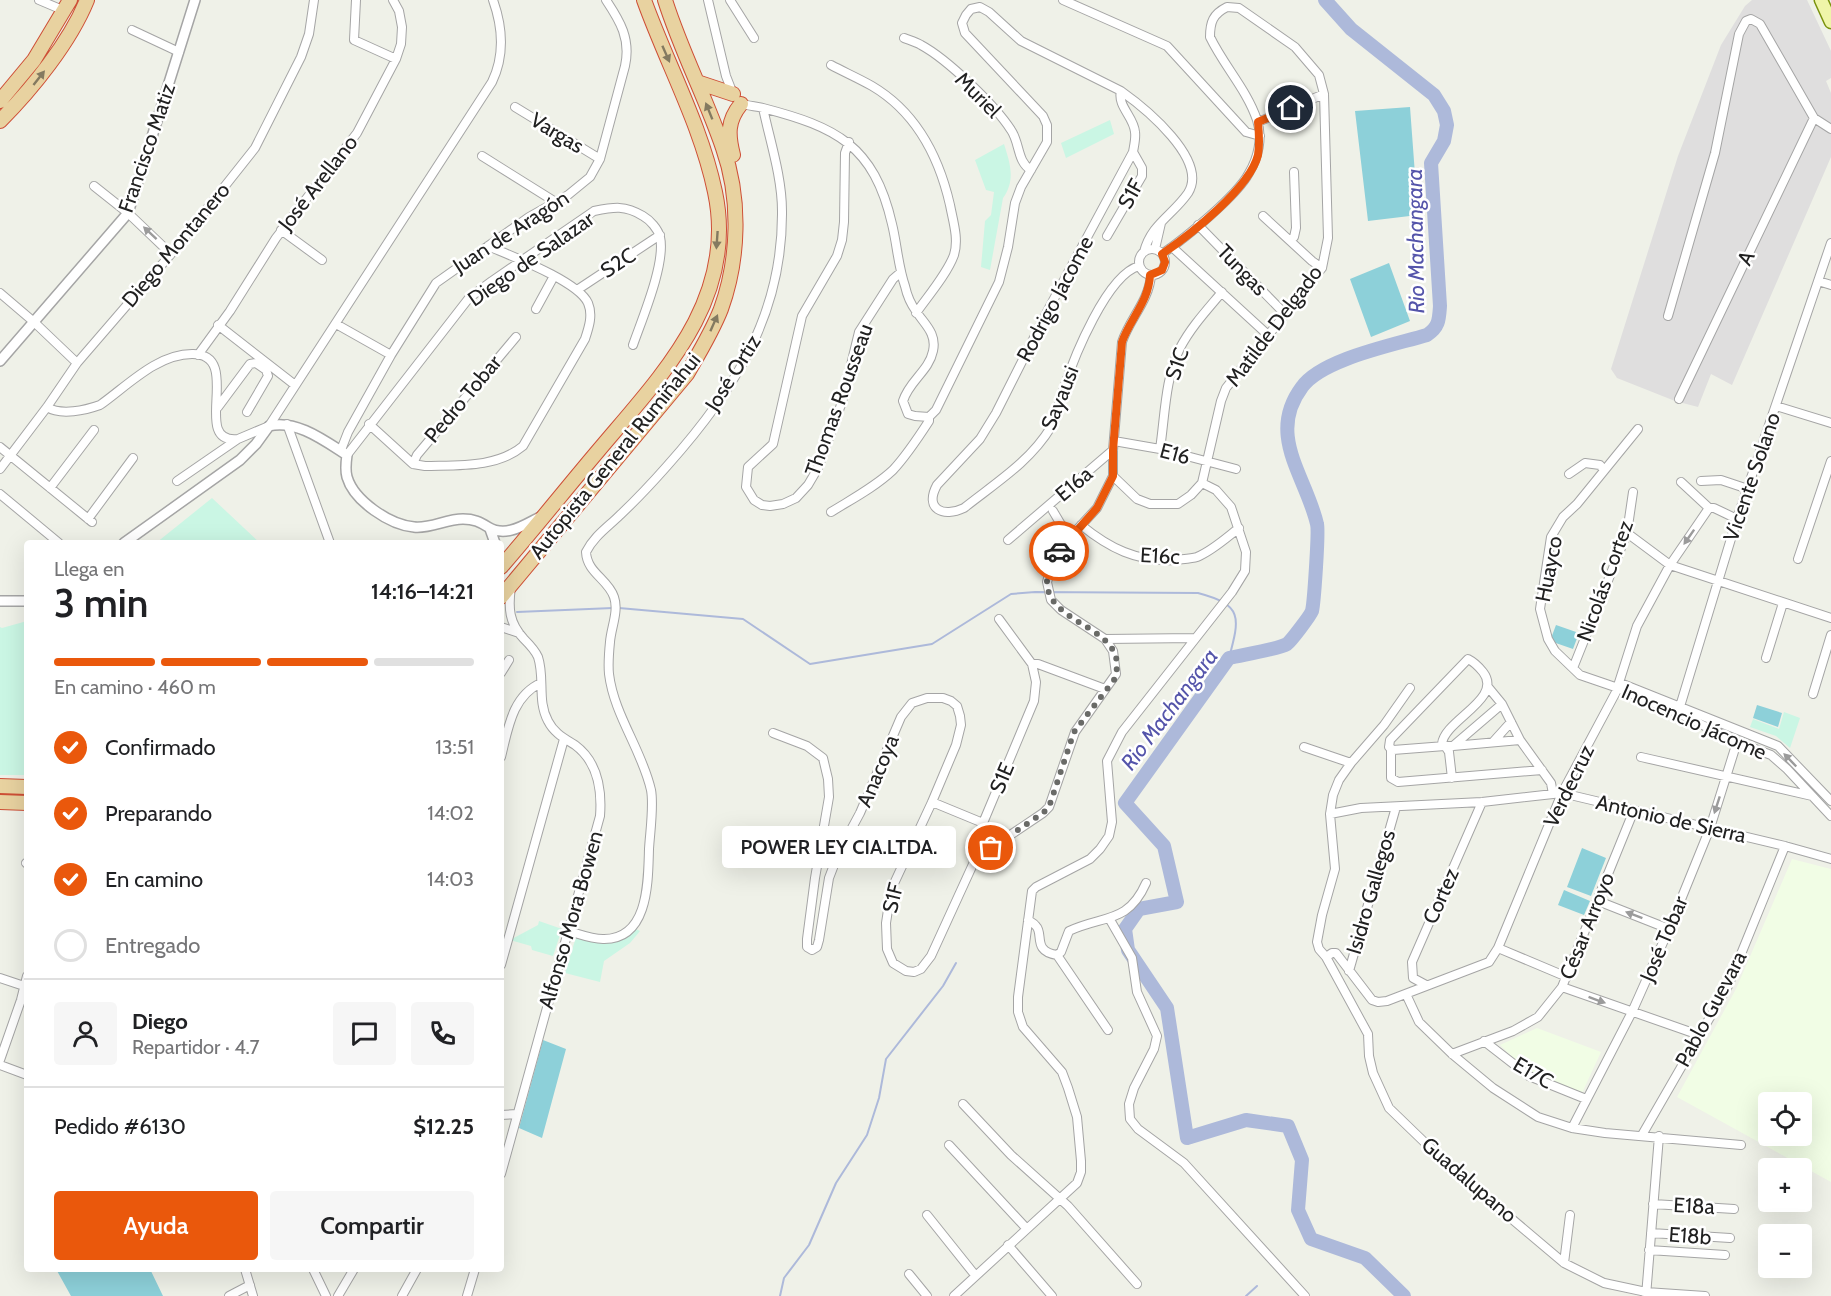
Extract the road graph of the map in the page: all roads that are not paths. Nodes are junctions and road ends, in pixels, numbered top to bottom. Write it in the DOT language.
graph roads {
  1 [pos="39,0"];
  2 [pos="87,0"];
  3 [pos="195,0"];
  4 [pos="314,0"];
  5 [pos="356,0"];
  6 [pos="393,0"];
  7 [pos="493,0"];
  8 [pos="606,0"];
  9 [pos="644,0"];
  10 [pos="665,0"];
  11 [pos="708,0"];
  12 [pos="730,0"];
  13 [pos="1063,0"];
  14 [pos="1821,0"];
  15 [pos="67,5"];
  16 [pos="1831,22"];
  17 [pos="132,30"];
  18 [pos="754,38"];
  19 [pos="904,38"];
  20 [pos="179,52"];
  21 [pos="396,59"];
  22 [pos="831,65"];
  23 [pos="697,82"];
  24 [pos="1121,91"];
  25 [pos="1324,94"];
  26 [pos="737,99"];
  27 [pos="0,101"];
  28 [pos="515,107"];
  29 [pos="763,108"];
  30 [pos="1814,118"];
  31 [pos="0,121"];
  32 [pos="1258,122"];
  33 [pos="1831,129"];
  34 [pos="1260,136"];
  35 [pos="849,142"];
  36 [pos="1133,152"];
  37 [pos="482,156"];
  38 [pos="600,159"];
  39 [pos="1031,170"];
  40 [pos="1294,172"];
  41 [pos="94,186"];
  42 [pos="557,202"];
  43 [pos="128,213"];
  44 [pos="1263,216"];
  45 [pos="1162,222"];
  46 [pos="1198,225"];
  47 [pos="735,228"];
  48 [pos="281,230"];
  49 [pos="660,235"];
  50 [pos="1107,237"];
  51 [pos="1290,240"];
  52 [pos="1831,243"];
  53 [pos="489,246"];
  54 [pos="1172,247"];
  55 [pos="1143,252"];
  56 [pos="1158,252"];
  57 [pos="171,254"];
  58 [pos="322,260"];
  59 [pos="522,261"];
  60 [pos="1139,266"];
  61 [pos="1322,268"];
  62 [pos="900,273"];
  63 [pos="1150,275"];
  64 [pos="554,276"];
  65 [pos="1818,281"];
  66 [pos="1831,285"];
  67 [pos="577,290"];
  68 [pos="1222,292"];
  69 [pos="0,293"];
  70 [pos="536,309"];
  71 [pos="916,313"];
  72 [pos="1286,315"];
  73 [pos="1668,316"];
  74 [pos="34,322"];
  75 [pos="336,324"];
  76 [pos="219,325"];
  77 [pos="1268,335"];
  78 [pos="516,337"];
  79 [pos="633,345"];
  80 [pos="198,355"];
  81 [pos="391,355"];
  82 [pos="0,362"];
  83 [pos="77,363"];
  84 [pos="295,385"];
  85 [pos="1678,399"];
  86 [pos="1776,406"];
  87 [pos="47,407"];
  88 [pos="215,411"];
  89 [pos="247,412"];
  90 [pos="929,417"];
  91 [pos="1831,423"];
  92 [pos="287,424"];
  93 [pos="369,424"];
  94 [pos="269,426"];
  95 [pos="1638,429"];
  96 [pos="94,430"];
  97 [pos="238,439"];
  98 [pos="1114,441"];
  99 [pos="0,447"];
  100 [pos="1160,449"];
  101 [pos="1113,450"];
  102 [pos="344,452"];
  103 [pos="11,456"];
  104 [pos="133,458"];
  105 [pos="1831,461"];
  106 [pos="1207,462"];
  107 [pos="413,464"];
  108 [pos="0,469"];
  109 [pos="1236,469"];
  110 [pos="1604,470"];
  111 [pos="1569,474"];
  112 [pos="1113,476"];
  113 [pos="177,481"];
  114 [pos="1701,481"];
  115 [pos="1681,482"];
  116 [pos="1202,483"];
  117 [pos="50,488"];
  118 [pos="1748,489"];
  119 [pos="1633,492"];
  120 [pos="0,494"];
  121 [pos="932,494"];
  122 [pos="1709,508"];
  123 [pos="1053,511"];
  124 [pos="831,512"];
  125 [pos="544,514"];
  126 [pos="1737,519"];
  127 [pos="1081,525"];
  128 [pos="1239,528"];
  129 [pos="490,529"];
  130 [pos="1627,533"];
  131 [pos="1069,538"];
  132 [pos="55,540"];
  133 [pos="128,540"];
  134 [pos="329,540"];
  135 [pos="494,540"];
  136 [pos="1008,540"];
  137 [pos="1798,559"];
  138 [pos="504,563"];
  139 [pos="1670,565"];
  140 [pos="1717,582"];
  141 [pos="512,585"];
  142 [pos="504,594"];
  143 [pos="0,601"];
  144 [pos="24,601"];
  145 [pos="1783,603"];
  146 [pos="1831,618"];
  147 [pos="999,619"];
  148 [pos="504,628"];
  149 [pos="519,633"];
  150 [pos="1831,634"];
  151 [pos="1195,638"];
  152 [pos="1105,639"];
  153 [pos="1766,658"];
  154 [pos="508,660"];
  155 [pos="1032,664"];
  156 [pos="504,667"];
  157 [pos="1573,668"];
  158 [pos="541,684"];
  159 [pos="1619,685"];
  160 [pos="1488,687"];
  161 [pos="1410,688"];
  162 [pos="1105,689"];
  163 [pos="1813,694"];
  164 [pos="1502,704"];
  165 [pos="1679,710"];
  166 [pos="1511,722"];
  167 [pos="960,725"];
  168 [pos="773,733"];
  169 [pos="564,739"];
  170 [pos="1520,740"];
  171 [pos="1494,742"];
  172 [pos="1737,742"];
  173 [pos="504,746"];
  174 [pos="1449,746"];
  175 [pos="1304,747"];
  176 [pos="1391,749"];
  177 [pos="1641,757"];
  178 [pos="1350,763"];
  179 [pos="1542,770"];
  180 [pos="1726,777"];
  181 [pos="1452,778"];
  182 [pos="0,786"];
  183 [pos="24,787"];
  184 [pos="1562,793"];
  185 [pos="1553,794"];
  186 [pos="1813,797"];
  187 [pos="1831,801"];
  188 [pos="0,802"];
  189 [pos="24,802"];
  190 [pos="932,802"];
  191 [pos="1482,802"];
  192 [pos="1395,807"];
  193 [pos="1634,810"];
  194 [pos="1329,814"];
  195 [pos="1831,816"];
  196 [pos="983,823"];
  197 [pos="1710,828"];
  198 [pos="1785,846"];
  199 [pos="976,852"];
  200 [pos="1831,860"];
  201 [pos="1146,884"];
  202 [pos="1598,901"];
  203 [pos="1109,918"];
  204 [pos="1028,920"];
  205 [pos="1669,928"];
  206 [pos="568,931"];
  207 [pos="1498,948"];
  208 [pos="504,954"];
  209 [pos="1057,955"];
  210 [pos="931,956"];
  211 [pos="1326,957"];
  212 [pos="1349,971"];
  213 [pos="1567,977"];
  214 [pos="0,978"];
  215 [pos="1426,985"];
  216 [pos="1562,987"];
  217 [pos="24,988"];
  218 [pos="24,991"];
  219 [pos="1406,994"];
  220 [pos="1378,1002"];
  221 [pos="1632,1012"];
  222 [pos="1108,1030"];
  223 [pos="1699,1035"];
  224 [pos="1484,1041"];
  225 [pos="1452,1054"];
  226 [pos="0,1063"];
  227 [pos="24,1074"];
  228 [pos="1586,1099"];
  229 [pos="963,1104"];
  230 [pos="517,1114"];
  231 [pos="504,1115"];
  232 [pos="1572,1128"];
  233 [pos="1642,1135"];
  234 [pos="1659,1136"];
  235 [pos="949,1145"];
  236 [pos="1741,1145"];
  237 [pos="504,1163"];
  238 [pos="1060,1198"];
  239 [pos="1653,1204"];
  240 [pos="1734,1209"];
  241 [pos="927,1215"];
  242 [pos="1570,1215"];
  243 [pos="1026,1228"];
  244 [pos="1651,1233"];
  245 [pos="1730,1238"];
  246 [pos="1008,1245"];
  247 [pos="1649,1250"];
  248 [pos="1725,1255"];
  249 [pos="1564,1263"];
  250 [pos="246,1272"];
  251 [pos="314,1272"];
  252 [pos="352,1272"];
  253 [pos="415,1272"];
  254 [pos="474,1272"];
  255 [pos="909,1274"];
  256 [pos="975,1275"];
  257 [pos="1137,1284"];
  258 [pos="250,1285"];
  259 [pos="1646,1294"];
  260 [pos="229,1296"];
  261 [pos="253,1296"];
  262 [pos="326,1296"];
  263 [pos="338,1296"];
  264 [pos="402,1296"];
  265 [pos="467,1296"];
  266 [pos="927,1296"];
  267 [pos="954,1296"];
  268 [pos="1052,1296"];
  269 [pos="1305,1296"];
  270 [pos="1705,1296"];
  1 -- 15 [label="street"];
  31 -- 2 [label="highway, one-way"];
  3 -- 20 [label="street, Francisco Matiz"];
  4 -- 57 [label="street, Diego Montanero"];
  5 -- 21 [label="street"];
  6 -- 21 [label="street, José Arellano"];
  7 -- 75 [label="street"];
  8 -- 38 [label="street, Juan de Aragón"];
  9 -- 125 [label="highway, Autopista General Rumiñahui, one-way"];
  10 -- 23 [label="highway, Autopista General Rumiñahui"];
  11 -- 26 [label="street"];
  12 -- 18 [label="street"];
  13 -- 34 [label="street"];
  14 -- 16 [label="main road"];
  15 -- 27 [label="highway"];
  17 -- 20 [label="street"];
  19 -- 39 [label="street, Muriel"];
  20 -- 43 [label="street, Francisco Matiz"];
  21 -- 48 [label="street, José Arellano"];
  22 -- 71 [label="street"];
  23 -- 26 [label="highway"];
  47 -- 23 [label="highway, Autopista General Rumiñahui, one-way"];
  24 -- 36 [label="street, Rodrigo Jácome"];
  24 -- 39 [label="street"];
  24 -- 45 [label="street"];
  25 -- 32 [label="street"];
  25 -- 32 [label="street, Matilde Delgado"];
  25 -- 61 [label="street, Matilde Delgado"];
  26 -- 29 [label="street"];
  26 -- 47 [label="highway"];
  28 -- 38 [label="street, Vargas"];
  29 -- 35 [label="street"];
  29 -- 206 [label="street, José Ortiz"];
  30 -- 33 [label="street"];
  30 -- 73 [label="street"];
  30 -- 85 [label="street, A"];
  32 -- 34 [label="street, Matilde Delgado"];
  34 -- 46 [label="street"];
  35 -- 62 [label="street"];
  35 -- 62 [label="street, Thomas Rousseau"];
  36 -- 50 [label="street, S1F"];
  36 -- 121 [label="street, Rodrigo Jácome"];
  37 -- 42 [label="street"];
  38 -- 42 [label="street, Juan de Aragón"];
  39 -- 90 [label="street"];
  40 -- 51 [label="street"];
  41 -- 43 [label="street"];
  42 -- 53 [label="street, Juan de Aragón"];
  57 -- 43 [label="street, one-way"];
  43 -- 74 [label="street, Francisco Matiz"];
  44 -- 51 [label="street"];
  45 -- 55 [label="street"];
  45 -- 56 [label="street"];
  46 -- 54 [label="street"];
  46 -- 72 [label="street, Tungas"];
  141 -- 47 [label="highway, Autopista General Rumiñahui, one-way"];
  48 -- 58 [label="street"];
  48 -- 76 [label="street, José Arellano"];
  49 -- 59 [label="street, Diego de Salazar"];
  49 -- 67 [label="street, S2C"];
  49 -- 79 [label="street"];
  51 -- 61 [label="street"];
  52 -- 65 [label="street, Vicente Solano"];
  53 -- 59 [label="street"];
  53 -- 81 [label="street, Juan de Aragón"];
  54 -- 56 [label="street"];
  54 -- 68 [label="street"];
  55 -- 56 [label="street"];
  55 -- 60 [label="street"];
  56 -- 63 [label="street"];
  57 -- 83 [label="street, Diego Montanero"];
  59 -- 64 [label="street"];
  59 -- 93 [label="street, Diego de Salazar"];
  60 -- 63 [label="street"];
  60 -- 121 [label="street, Sayausi"];
  61 -- 72 [label="street, Matilde Delgado"];
  62 -- 71 [label="street"];
  63 -- 98 [label="street"];
  64 -- 67 [label="street"];
  64 -- 70 [label="street"];
  65 -- 66 [label="street"];
  65 -- 86 [label="street, Vicente Solano"];
  67 -- 107 [label="street"];
  68 -- 77 [label="street"];
  68 -- 100 [label="street, S1C"];
  69 -- 74 [label="street"];
  71 -- 90 [label="street"];
  72 -- 77 [label="street, Matilde Delgado"];
  74 -- 82 [label="street, Francisco Matiz"];
  74 -- 83 [label="street"];
  75 -- 81 [label="street"];
  75 -- 84 [label="street"];
  76 -- 80 [label="street, José Arellano"];
  76 -- 84 [label="street"];
  77 -- 106 [label="street, Matilde Delgado"];
  78 -- 107 [label="street, Pedro Tobar"];
  80 -- 87 [label="street"];
  80 -- 88 [label="street"];
  81 -- 102 [label="street, Juan de Aragón"];
  83 -- 87 [label="street, Diego Montanero"];
  84 -- 94 [label="street"];
  86 -- 91 [label="street"];
  86 -- 118 [label="street, Vicente Solano"];
  87 -- 103 [label="street, Diego Montanero"];
  88 -- 89 [label="street"];
  88 -- 97 [label="street"];
  90 -- 124 [label="street"];
  92 -- 94 [label="street"];
  92 -- 102 [label="street"];
  92 -- 134 [label="street"];
  93 -- 102 [label="street, Diego de Salazar"];
  93 -- 107 [label="street"];
  94 -- 97 [label="street"];
  94 -- 133 [label="street"];
  95 -- 110 [label="street, Huayco"];
  96 -- 117 [label="street"];
  97 -- 113 [label="street"];
  98 -- 100 [label="street, E16"];
  98 -- 101 [label="street"];
  99 -- 103 [label="street"];
  100 -- 106 [label="street, E16"];
  101 -- 112 [label="street"];
  101 -- 136 [label="street, E16a"];
  102 -- 129 [label="street"];
  103 -- 108 [label="street, Diego Montanero"];
  103 -- 117 [label="street"];
  104 -- 117 [label="street"];
  105 -- 137 [label="street"];
  106 -- 109 [label="street, E16"];
  106 -- 116 [label="street, Matilde Delgado"];
  110 -- 111 [label="street"];
  110 -- 157 [label="street, Huayco"];
  112 -- 116 [label="street"];
  112 -- 127 [label="street"];
  114 -- 118 [label="street"];
  115 -- 122 [label="street"];
  116 -- 128 [label="street"];
  118 -- 126 [label="street, Vicente Solano"];
  119 -- 130 [label="street, Nicolás Cortez"];
  120 -- 132 [label="street"];
  122 -- 126 [label="street"];
  122 -- 139 [label="street, Verdecruz, one-way"];
  123 -- 131 [label="street"];
  125 -- 129 [label="street"];
  125 -- 138 [label="highway, Autopista General Rumiñahui"];
  126 -- 140 [label="street, Vicente Solano"];
  127 -- 128 [label="street, E16c"];
  127 -- 131 [label="street"];
  128 -- 151 [label="street"];
  129 -- 135 [label="street"];
  130 -- 139 [label="street"];
  130 -- 157 [label="street, Nicolás Cortez"];
  131 -- 152 [label="street"];
  139 -- 140 [label="street"];
  139 -- 159 [label="street, Verdecruz"];
  140 -- 145 [label="street"];
  140 -- 165 [label="street, Vicente Solano"];
  141 -- 142 [label="highway, Autopista General Rumiñahui"];
  141 -- 149 [label="street, Alfonso Mora Bowen"];
  143 -- 144 [label="street"];
  145 -- 146 [label="street"];
  145 -- 153 [label="street"];
  147 -- 155 [label="street"];
  148 -- 149 [label="street"];
  149 -- 158 [label="street, Alfonso Mora Bowen"];
  150 -- 163 [label="street"];
  151 -- 152 [label="street"];
  151 -- 204 [label="street"];
  152 -- 162 [label="street"];
  154 -- 156 [label="street"];
  155 -- 162 [label="street"];
  155 -- 196 [label="street, S1E"];
  157 -- 159 [label="street, Inocencio Jácome"];
  158 -- 169 [label="street, Alfonso Mora Bowen"];
  158 -- 173 [label="street"];
  159 -- 165 [label="street, Inocencio Jácome"];
  159 -- 184 [label="street, Verdecruz"];
  160 -- 164 [label="street"];
  160 -- 174 [label="street"];
  160 -- 176 [label="street"];
  161 -- 178 [label="street"];
  162 -- 199 [label="street"];
  164 -- 166 [label="street"];
  164 -- 174 [label="street"];
  165 -- 172 [label="street, Inocencio Jácome"];
  187 -- 165 [label="street, Inocencio Jácome, one-way"];
  166 -- 170 [label="street"];
  166 -- 171 [label="street"];
  167 -- 168 [label="street, Anacoya"];
  167 -- 190 [label="street, S1F"];
  169 -- 206 [label="street, Alfonso Mora Bowen"];
  169 -- 208 [label="street"];
  170 -- 171 [label="street"];
  170 -- 179 [label="street"];
  171 -- 174 [label="street"];
  172 -- 180 [label="street, José Tobar"];
  172 -- 186 [label="street, Inocencio Jácome"];
  174 -- 176 [label="street"];
  174 -- 181 [label="street"];
  175 -- 178 [label="street"];
  176 -- 181 [label="street"];
  177 -- 180 [label="street"];
  178 -- 194 [label="street"];
  179 -- 181 [label="street"];
  179 -- 185 [label="street"];
  180 -- 186 [label="street"];
  180 -- 197 [label="street, José Tobar, one-way"];
  182 -- 183 [label="highway"];
  184 -- 185 [label="street, Antonio de Sierra"];
  184 -- 193 [label="street, Antonio de Sierra"];
  184 -- 207 [label="street, Verdecruz"];
  185 -- 191 [label="street, Antonio de Sierra"];
  186 -- 195 [label="street, Inocencio Jácome"];
  188 -- 189 [label="highway"];
  190 -- 196 [label="street"];
  190 -- 210 [label="street, S1F"];
  191 -- 192 [label="street, Antonio de Sierra"];
  191 -- 215 [label="street, Cortez"];
  192 -- 194 [label="street, Antonio de Sierra"];
  192 -- 212 [label="street, Isidro Gallegos"];
  193 -- 197 [label="street, Antonio de Sierra"];
  193 -- 202 [label="street, César Arroyo"];
  194 -- 211 [label="street, Guadalupano"];
  196 -- 199 [label="street, S1E"];
  197 -- 198 [label="street, Antonio de Sierra"];
  197 -- 205 [label="street, José Tobar"];
  198 -- 200 [label="street, Antonio de Sierra"];
  198 -- 223 [label="street, Pablo Guevara"];
  199 -- 210 [label="street, S1E"];
  201 -- 203 [label="street"];
  205 -- 202 [label="street, one-way"];
  202 -- 213 [label="street, César Arroyo"];
  203 -- 209 [label="street"];
  203 -- 269 [label="street"];
  204 -- 209 [label="street"];
  204 -- 238 [label="street"];
  205 -- 221 [label="street, José Tobar"];
  206 -- 230 [label="street, Alfonso Mora Bowen"];
  207 -- 213 [label="street"];
  207 -- 215 [label="street, Verdecruz"];
  209 -- 222 [label="street"];
  211 -- 212 [label="street"];
  211 -- 249 [label="street, Guadalupano"];
  212 -- 220 [label="street, Isidro Gallegos"];
  213 -- 216 [label="street, César Arroyo"];
  214 -- 217 [label="street"];
  215 -- 219 [label="street, Verdecruz"];
  216 -- 221 [label="street, one-way"];
  216 -- 224 [label="street, César Arroyo"];
  218 -- 226 [label="street"];
  219 -- 220 [label="street, Verdecruz"];
  219 -- 225 [label="street"];
  221 -- 223 [label="street"];
  221 -- 228 [label="street, José Tobar"];
  223 -- 233 [label="street, Pablo Guevara"];
  224 -- 225 [label="street, César Arroyo"];
  224 -- 228 [label="street, E17C"];
  225 -- 232 [label="street"];
  226 -- 227 [label="street"];
  228 -- 232 [label="street, José Tobar"];
  229 -- 238 [label="street"];
  230 -- 231 [label="street"];
  230 -- 237 [label="street, Alfonso Mora Bowen"];
  232 -- 233 [label="street"];
  233 -- 234 [label="street"];
  234 -- 236 [label="street"];
  234 -- 239 [label="street"];
  235 -- 243 [label="street"];
  238 -- 243 [label="street"];
  238 -- 257 [label="street"];
  239 -- 240 [label="street, E18a"];
  239 -- 244 [label="street"];
  241 -- 256 [label="street"];
  242 -- 249 [label="street"];
  243 -- 246 [label="street"];
  244 -- 245 [label="street, E18b"];
  244 -- 247 [label="street"];
  246 -- 256 [label="street"];
  246 -- 268 [label="street"];
  247 -- 248 [label="street"];
  247 -- 259 [label="street"];
  249 -- 259 [label="street, Guadalupano"];
  250 -- 258 [label="street"];
  251 -- 262 [label="street"];
  252 -- 263 [label="street"];
  253 -- 264 [label="street"];
  254 -- 265 [label="street"];
  255 -- 266 [label="street"];
  256 -- 267 [label="street"];
  258 -- 260 [label="street"];
  258 -- 261 [label="street"];
  259 -- 270 [label="street, Guadalupano"];
}
